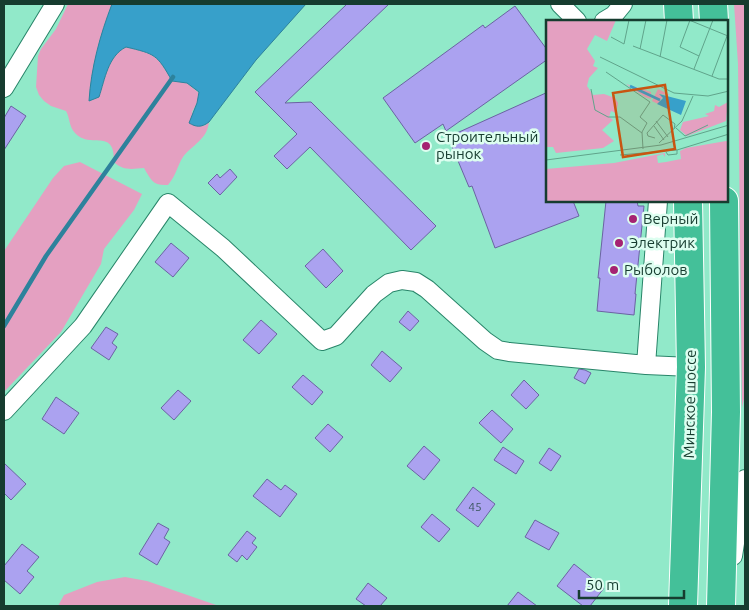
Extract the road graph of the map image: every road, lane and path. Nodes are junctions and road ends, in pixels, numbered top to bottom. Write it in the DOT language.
graph roads {
  1 [pos="55,4"];
  2 [pos="560,4"];
  3 [pos="623,4"];
  4 [pos="678,4"];
  5 [pos="712,4"];
  6 [pos="576,20"];
  7 [pos="606,20"];
  8 [pos="679,20"];
  9 [pos="714,20"];
  10 [pos="4,88"];
  11 [pos="658,202"];
  12 [pos="688,202"];
  13 [pos="724,202"];
  14 [pos="646,365"];
  15 [pos="691,366"];
  16 [pos="4,411"];
  17 [pos="745,479"];
  18 [pos="683,606"];
  19 [pos="722,606"];
  20 [pos="726,606"];
  1 -- 10 [label="street"];
  2 -- 6 [label="street"];
  3 -- 7 [label="street"];
  4 -- 8 [label="highway"];
  5 -- 9 [label="highway"];
  11 -- 14 [label="street"];
  12 -- 15 [label="highway, Минское шоссе"];
  13 -- 19 [label="highway"];
  14 -- 15 [label="street"];
  14 -- 16 [label="street"];
  15 -- 18 [label="highway, Минское шоссе"];
  17 -- 20 [label="street"];
}
